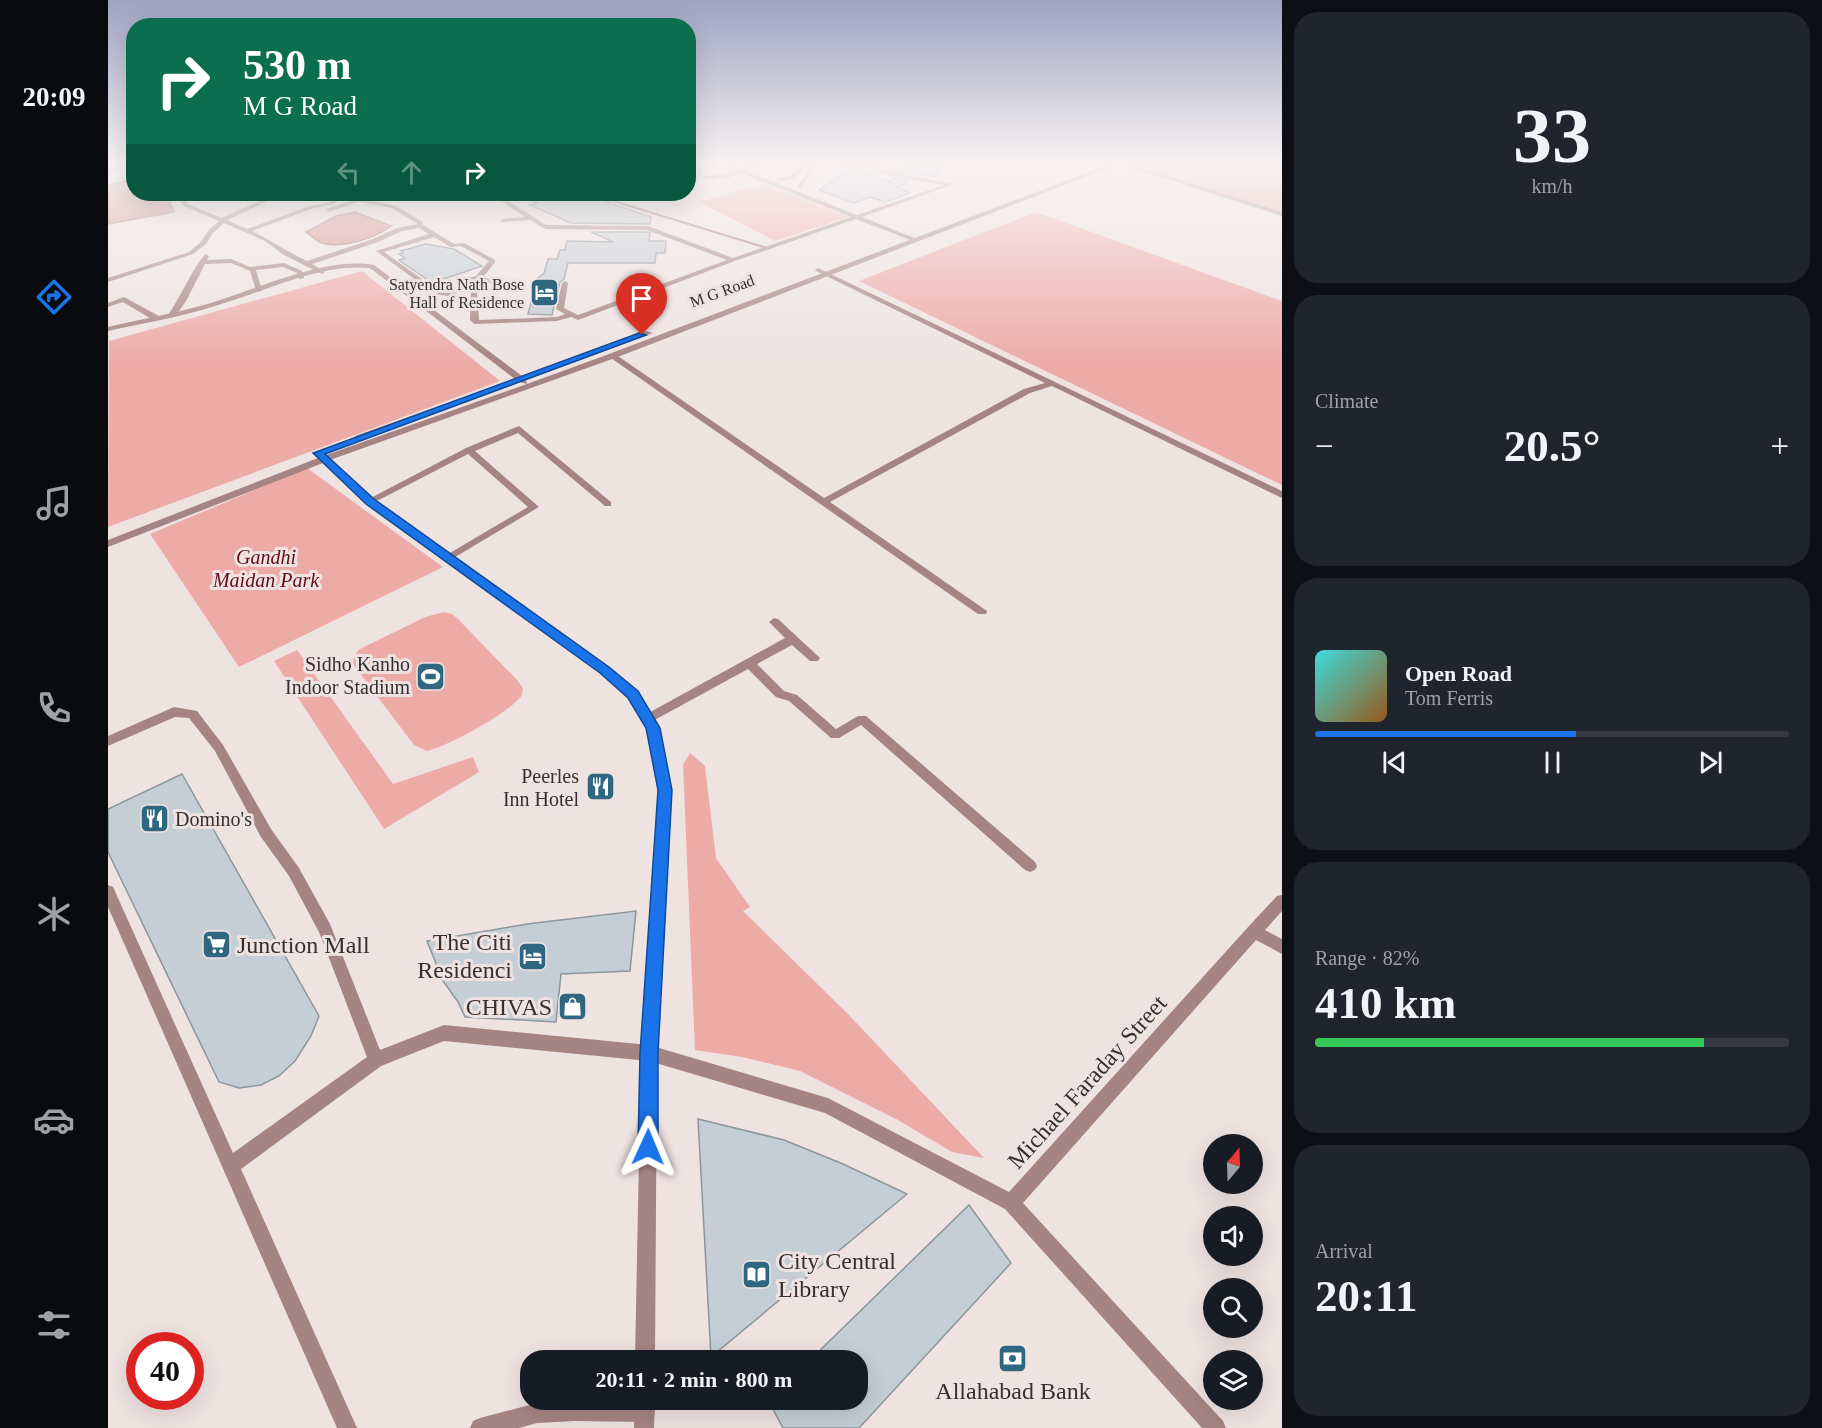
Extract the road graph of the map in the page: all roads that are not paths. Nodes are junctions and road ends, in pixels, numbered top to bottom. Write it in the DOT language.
graph roads {
  1 [pos="211,231"];
  2 [pos="247,231"];
  3 [pos="397,231"];
  4 [pos="427,231"];
  5 [pos="655,231"];
  6 [pos="818,231"];
  7 [pos="899,231"];
  8 [pos="908,231"];
  9 [pos="934,231"];
  10 [pos="935,231"];
  11 [pos="434,235"];
  12 [pos="918,237"];
  13 [pos="204,243"];
  14 [pos="733,260"];
  15 [pos="202,262"];
  16 [pos="308,263"];
  17 [pos="252,268"];
  18 [pos="322,272"];
  19 [pos="822,272"];
  20 [pos="458,273"];
  21 [pos="479,277"];
  22 [pos="301,278"];
  23 [pos="108,280"];
  24 [pos="565,283"];
  25 [pos="470,284"];
  26 [pos="259,290"];
  27 [pos="108,305"];
  28 [pos="172,315"];
  29 [pos="571,315"];
  30 [pos="156,318"];
  31 [pos="108,329"];
  32 [pos="612,356"];
  33 [pos="519,379"];
  34 [pos="1051,384"];
  35 [pos="529,386"];
  36 [pos="469,450"];
  37 [pos="321,456"];
  38 [pos="1282,495"];
  39 [pos="370,501"];
  40 [pos="823,502"];
  41 [pos="609,504"];
  42 [pos="108,535"];
  43 [pos="108,544"];
  44 [pos="448,557"];
  45 [pos="982,611"];
  46 [pos="774,622"];
  47 [pos="793,639"];
  48 [pos="814,658"];
  49 [pos="750,663"];
  50 [pos="647,719"];
  51 [pos="108,741"];
  52 [pos="1030,866"];
  53 [pos="108,891"];
  54 [pos="1282,900"];
  55 [pos="1254,931"];
  56 [pos="1282,947"];
  57 [pos="649,1053"];
  58 [pos="376,1060"];
  59 [pos="230,1166"];
  60 [pos="1011,1203"];
  61 [pos="645,1350"];
  62 [pos="645,1413"];
  63 [pos="347,1428"];
  64 [pos="480,1428"];
  65 [pos="1216,1428"];
  1 -- 13 [label="street"];
  2 -- 16 [label="street"];
  3 -- 16 [label="street"];
  4 -- 11 [label="street"];
  5 -- 14 [label="street"];
  6 -- 14 [label="street"];
  7 -- 12 [label="street"];
  8 -- 12 [label="street"];
  9 -- 12 [label="street, M G Road"];
  10 -- 12 [label="street"];
  11 -- 21 [label="street"];
  11 -- 25 [label="street"];
  12 -- 19 [label="street, M G Road"];
  13 -- 15 [label="street"];
  13 -- 23 [label="street"];
  14 -- 29 [label="street"];
  15 -- 17 [label="street"];
  15 -- 28 [label="street"];
  16 -- 18 [label="street"];
  17 -- 22 [label="street"];
  17 -- 26 [label="street"];
  18 -- 22 [label="street"];
  18 -- 33 [label="street"];
  19 -- 32 [label="street"];
  19 -- 33 [label="street, M G Road"];
  19 -- 34 [label="street"];
  20 -- 25 [label="street"];
  21 -- 25 [label="street"];
  21 -- 25 [label="street"];
  22 -- 26 [label="street"];
  24 -- 29 [label="street"];
  25 -- 29 [label="street"];
  26 -- 28 [label="street"];
  27 -- 30 [label="street"];
  28 -- 30 [label="street"];
  30 -- 31 [label="street"];
  32 -- 35 [label="street"];
  32 -- 40 [label="street"];
  33 -- 35 [label="street"];
  33 -- 37 [label="street, M G Road"];
  34 -- 38 [label="street"];
  34 -- 40 [label="street"];
  35 -- 37 [label="street"];
  36 -- 39 [label="street"];
  36 -- 41 [label="street"];
  36 -- 44 [label="street"];
  37 -- 39 [label="street"];
  37 -- 42 [label="street"];
  37 -- 43 [label="street"];
  39 -- 44 [label="street"];
  40 -- 45 [label="street"];
  44 -- 50 [label="street"];
  46 -- 47 [label="street"];
  47 -- 48 [label="street"];
  47 -- 49 [label="street"];
  49 -- 50 [label="street"];
  49 -- 52 [label="street"];
  50 -- 57 [label="street"];
  51 -- 58 [label="street"];
  53 -- 59 [label="street"];
  54 -- 55 [label="street, Michael Faraday Street"];
  55 -- 56 [label="street"];
  55 -- 60 [label="street, Michael Faraday Street"];
  57 -- 58 [label="street"];
  57 -- 60 [label="street"];
  57 -- 61 [label="street"];
  58 -- 59 [label="street"];
  59 -- 63 [label="street"];
  60 -- 65 [label="street, Michael Faraday Street"];
  62 -- 64 [label="street"];
}
